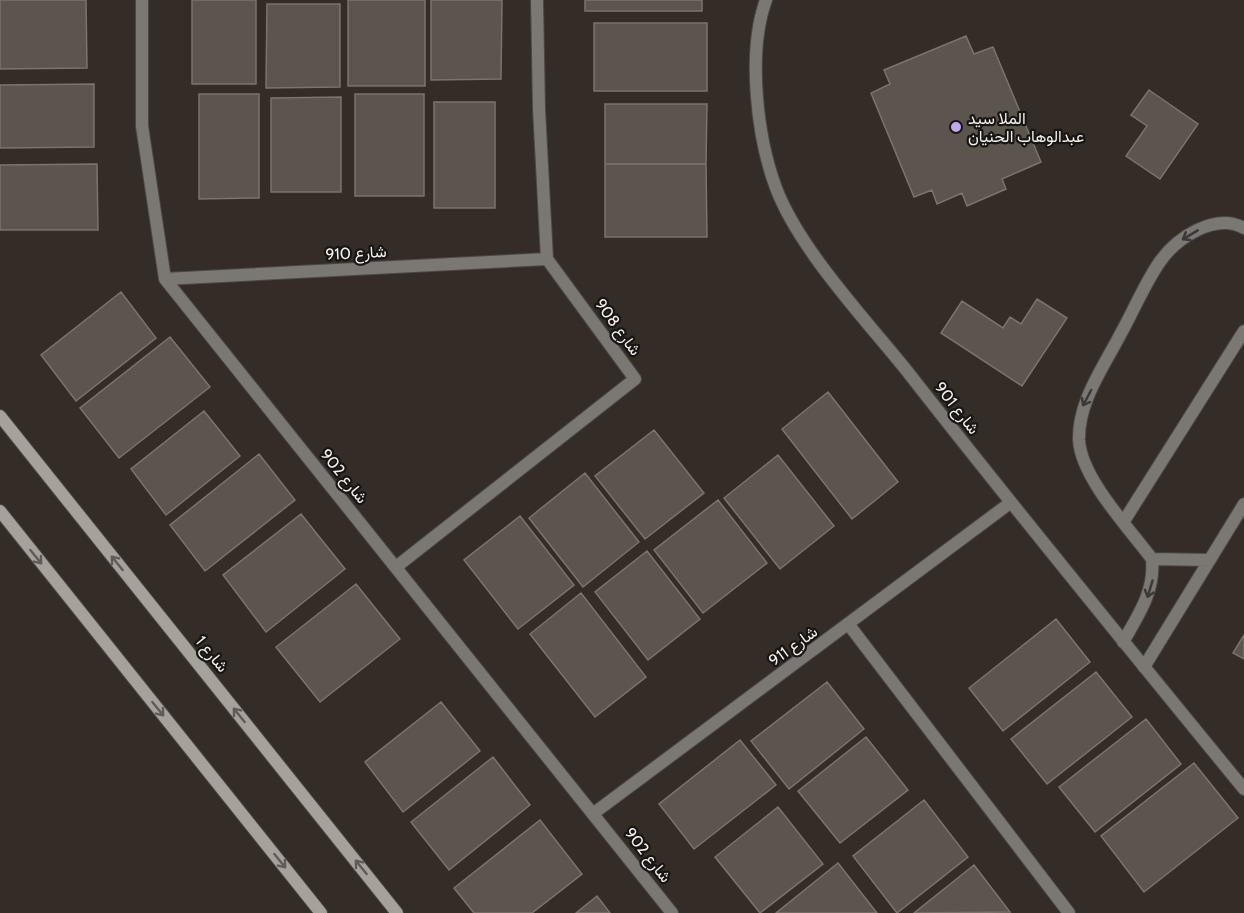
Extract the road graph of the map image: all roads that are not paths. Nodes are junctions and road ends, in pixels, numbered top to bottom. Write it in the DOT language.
graph roads {
  1 [pos="142,0"];
  2 [pos="537,0"];
  3 [pos="766,0"];
  4 [pos="1244,228"];
  5 [pos="548,259"];
  6 [pos="165,279"];
  7 [pos="1244,331"];
  8 [pos="0,416"];
  9 [pos="1010,503"];
  10 [pos="1244,504"];
  11 [pos="0,511"];
  12 [pos="1124,521"];
  13 [pos="1152,559"];
  14 [pos="1210,560"];
  15 [pos="396,567"];
  16 [pos="849,625"];
  17 [pos="1123,642"];
  18 [pos="1144,667"];
  19 [pos="1244,789"];
  20 [pos="594,813"];
  21 [pos="321,913"];
  22 [pos="398,913"];
  23 [pos="672,913"];
  24 [pos="1069,913"];
  1 -- 6 [label="street"];
  2 -- 5 [label="street"];
  3 -- 9 [label="street, شارع 901"];
  4 -- 12 [label="street, one-way"];
  5 -- 6 [label="street, شارع 910"];
  5 -- 15 [label="street, شارع 908"];
  6 -- 15 [label="street, شارع 902"];
  7 -- 12 [label="street"];
  22 -- 8 [label="street, شارع 1, one-way"];
  9 -- 16 [label="street, شارع 911"];
  9 -- 17 [label="street, شارع 901"];
  10 -- 14 [label="street"];
  11 -- 21 [label="street, one-way"];
  12 -- 13 [label="street"];
  13 -- 14 [label="street"];
  13 -- 17 [label="street, one-way"];
  14 -- 18 [label="street"];
  15 -- 20 [label="street, شارع 902"];
  16 -- 20 [label="street, شارع 911"];
  16 -- 24 [label="street"];
  17 -- 18 [label="street, شارع 901"];
  18 -- 19 [label="street, شارع 901"];
  20 -- 23 [label="street, شارع 902"];
}
